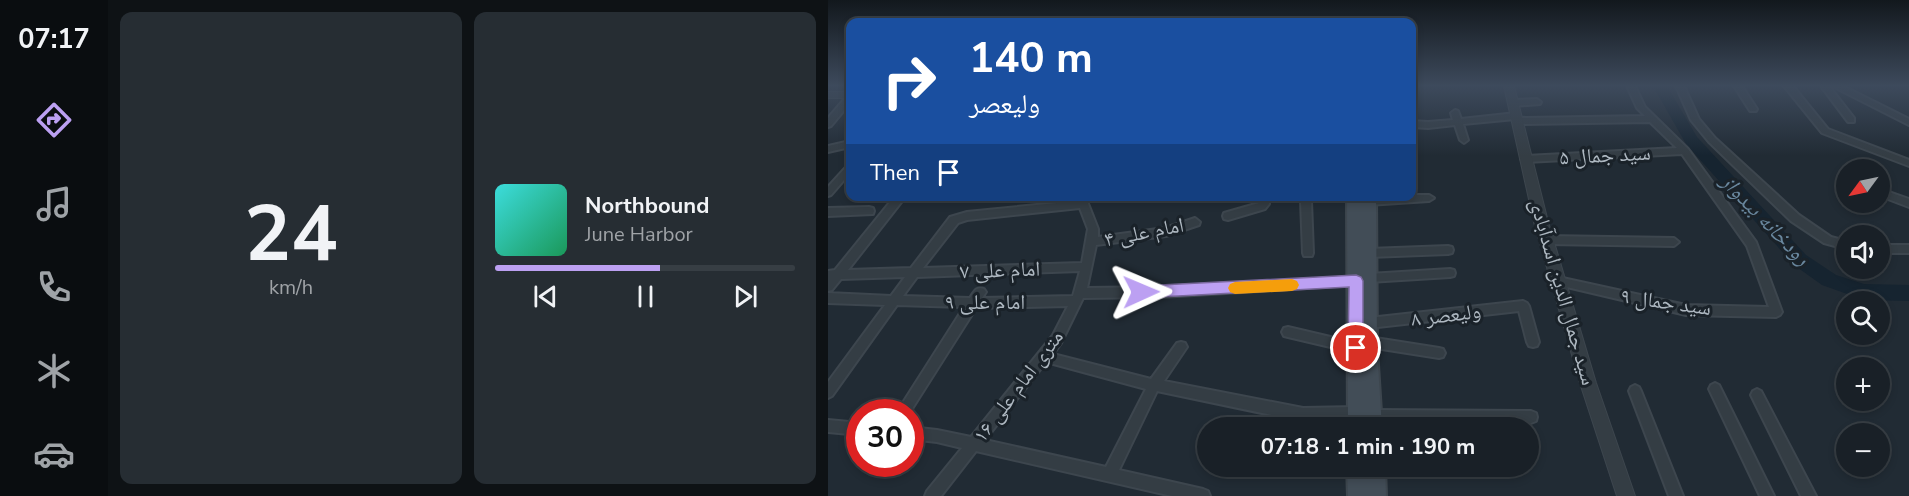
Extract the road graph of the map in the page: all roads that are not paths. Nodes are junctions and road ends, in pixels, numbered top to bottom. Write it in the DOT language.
graph roads {
  1 [pos="840,109"];
  2 [pos="1514,109"];
  3 [pos="1523,109"];
  4 [pos="1644,109"];
  5 [pos="1690,109"];
  6 [pos="1807,109"];
  7 [pos="1843,109"];
  8 [pos="1884,109"];
  9 [pos="1515,113"];
  10 [pos="1457,117"];
  11 [pos="1651,119"];
  12 [pos="1851,120"];
  13 [pos="1909,122"];
  14 [pos="1416,123"];
  15 [pos="828,124"];
  16 [pos="1464,140"];
  17 [pos="846,145"];
  18 [pos="828,149"];
  19 [pos="1685,151"];
  20 [pos="1526,159"];
  21 [pos="1909,163"];
  22 [pos="846,173"];
  23 [pos="828,193"];
  24 [pos="1890,196"];
  25 [pos="1416,198"];
  26 [pos="1429,198"];
  27 [pos="897,201"];
  28 [pos="1075,201"];
  29 [pos="1082,201"];
  30 [pos="1264,201"];
  31 [pos="1306,201"];
  32 [pos="1364,201"];
  33 [pos="1364,201"];
  34 [pos="1909,203"];
  35 [pos="869,211"];
  36 [pos="828,212"];
  37 [pos="1228,216"];
  38 [pos="1195,222"];
  39 [pos="1546,240"];
  40 [pos="1092,242"];
  41 [pos="1674,242"];
  42 [pos="1836,242"];
  43 [pos="1890,249"];
  44 [pos="1909,249"];
  45 [pos="1448,250"];
  46 [pos="1308,254"];
  47 [pos="1369,254"];
  48 [pos="1087,267"];
  49 [pos="913,273"];
  50 [pos="1450,273"];
  51 [pos="833,274"];
  52 [pos="1362,280"];
  53 [pos="1558,281"];
  54 [pos="828,287"];
  55 [pos="980,292"];
  56 [pos="1078,297"];
  57 [pos="828,298"];
  58 [pos="894,300"];
  59 [pos="972,303"];
  60 [pos="1369,323"];
  61 [pos="1288,332"];
  62 [pos="1533,342"];
  63 [pos="1364,346"];
  64 [pos="1181,347"];
  65 [pos="1439,353"];
  66 [pos="1045,357"];
  67 [pos="1154,386"];
  68 [pos="1715,389"];
  69 [pos="1635,391"];
  70 [pos="828,392"];
  71 [pos="1757,395"];
  72 [pos="911,399"];
  73 [pos="1330,417"];
  74 [pos="1365,417"];
  75 [pos="828,426"];
  76 [pos="846,428"];
  77 [pos="924,435"];
  78 [pos="973,446"];
  79 [pos="1109,476"];
  80 [pos="1358,477"];
  81 [pos="1374,477"];
  82 [pos="1165,492"];
  83 [pos="932,496"];
  84 [pos="1203,496"];
  85 [pos="1359,496"];
  86 [pos="1375,496"];
  87 [pos="1626,496"];
  88 [pos="1677,496"];
  89 [pos="1767,496"];
  90 [pos="1809,496"];
  1 -- 15 [label="street"];
  2 -- 9 [label="street, سید جمال الدین اسدآبادی"];
  3 -- 9 [label="street"];
  4 -- 11 [label="street"];
  5 -- 42 [label="street"];
  6 -- 21 [label="street"];
  7 -- 12 [label="street"];
  8 -- 13 [label="street"];
  9 -- 10 [label="street"];
  9 -- 11 [label="street"];
  9 -- 20 [label="street, سید جمال الدین اسدآبادی"];
  10 -- 14 [label="street"];
  10 -- 16 [label="street"];
  11 -- 19 [label="street"];
  17 -- 18 [label="street"];
  19 -- 20 [label="street, سید جمال ۵"];
  19 -- 53 [label="street, سید جمال ۹"];
  20 -- 39 [label="street, سید جمال الدین اسدآبادی"];
  22 -- 23 [label="street"];
  24 -- 34 [label="street"];
  25 -- 26 [label="street"];
  27 -- 51 [label="street"];
  28 -- 49 [label="street"];
  29 -- 40 [label="street, ۱۶ متری امام علی"];
  30 -- 37 [label="street"];
  31 -- 46 [label="street"];
  32 -- 47 [label="main road"];
  33 -- 52 [label="main road"];
  35 -- 36 [label="street"];
  38 -- 40 [label="street, امام علی ۴"];
  39 -- 41 [label="street"];
  39 -- 53 [label="street, سید جمال الدین اسدآبادی"];
  40 -- 48 [label="street, ۱۶ متری امام علی"];
  43 -- 44 [label="street"];
  45 -- 47 [label="street"];
  47 -- 52 [label="main road"];
  48 -- 49 [label="street, امام علی ۷"];
  48 -- 56 [label="street, ۱۶ متری امام علی"];
  49 -- 51 [label="street, امام علی ۷"];
  49 -- 58 [label="street"];
  50 -- 52 [label="street, امام علی ۹"];
  51 -- 54 [label="street"];
  52 -- 56 [label="street, امام علی ۹"];
  52 -- 60 [label="main road"];
  52 -- 63 [label="main road"];
  53 -- 87 [label="street, سید جمال الدین اسدآبادی"];
  55 -- 59 [label="street"];
  56 -- 59 [label="street, امام علی ۹"];
  56 -- 66 [label="street, ۱۶ متری امام علی"];
  57 -- 58 [label="street, امام علی ۹"];
  58 -- 59 [label="street, امام علی ۹"];
  58 -- 70 [label="street"];
  59 -- 72 [label="street"];
  60 -- 62 [label="street, ولیعصر ۸"];
  60 -- 63 [label="main road"];
  61 -- 63 [label="street"];
  63 -- 65 [label="street"];
  63 -- 74 [label="main road"];
  64 -- 67 [label="street"];
  66 -- 67 [label="street"];
  66 -- 78 [label="street, ۱۶ متری امام علی"];
  67 -- 73 [label="street"];
  67 -- 79 [label="street"];
  68 -- 89 [label="street"];
  69 -- 88 [label="street"];
  71 -- 90 [label="street"];
  75 -- 76 [label="street"];
  77 -- 78 [label="street"];
  78 -- 79 [label="street"];
  78 -- 83 [label="street, ۱۶ متری امام علی"];
  79 -- 82 [label="street"];
  80 -- 85 [label="main road"];
  81 -- 86 [label="main road"];
  82 -- 84 [label="street"];
}
